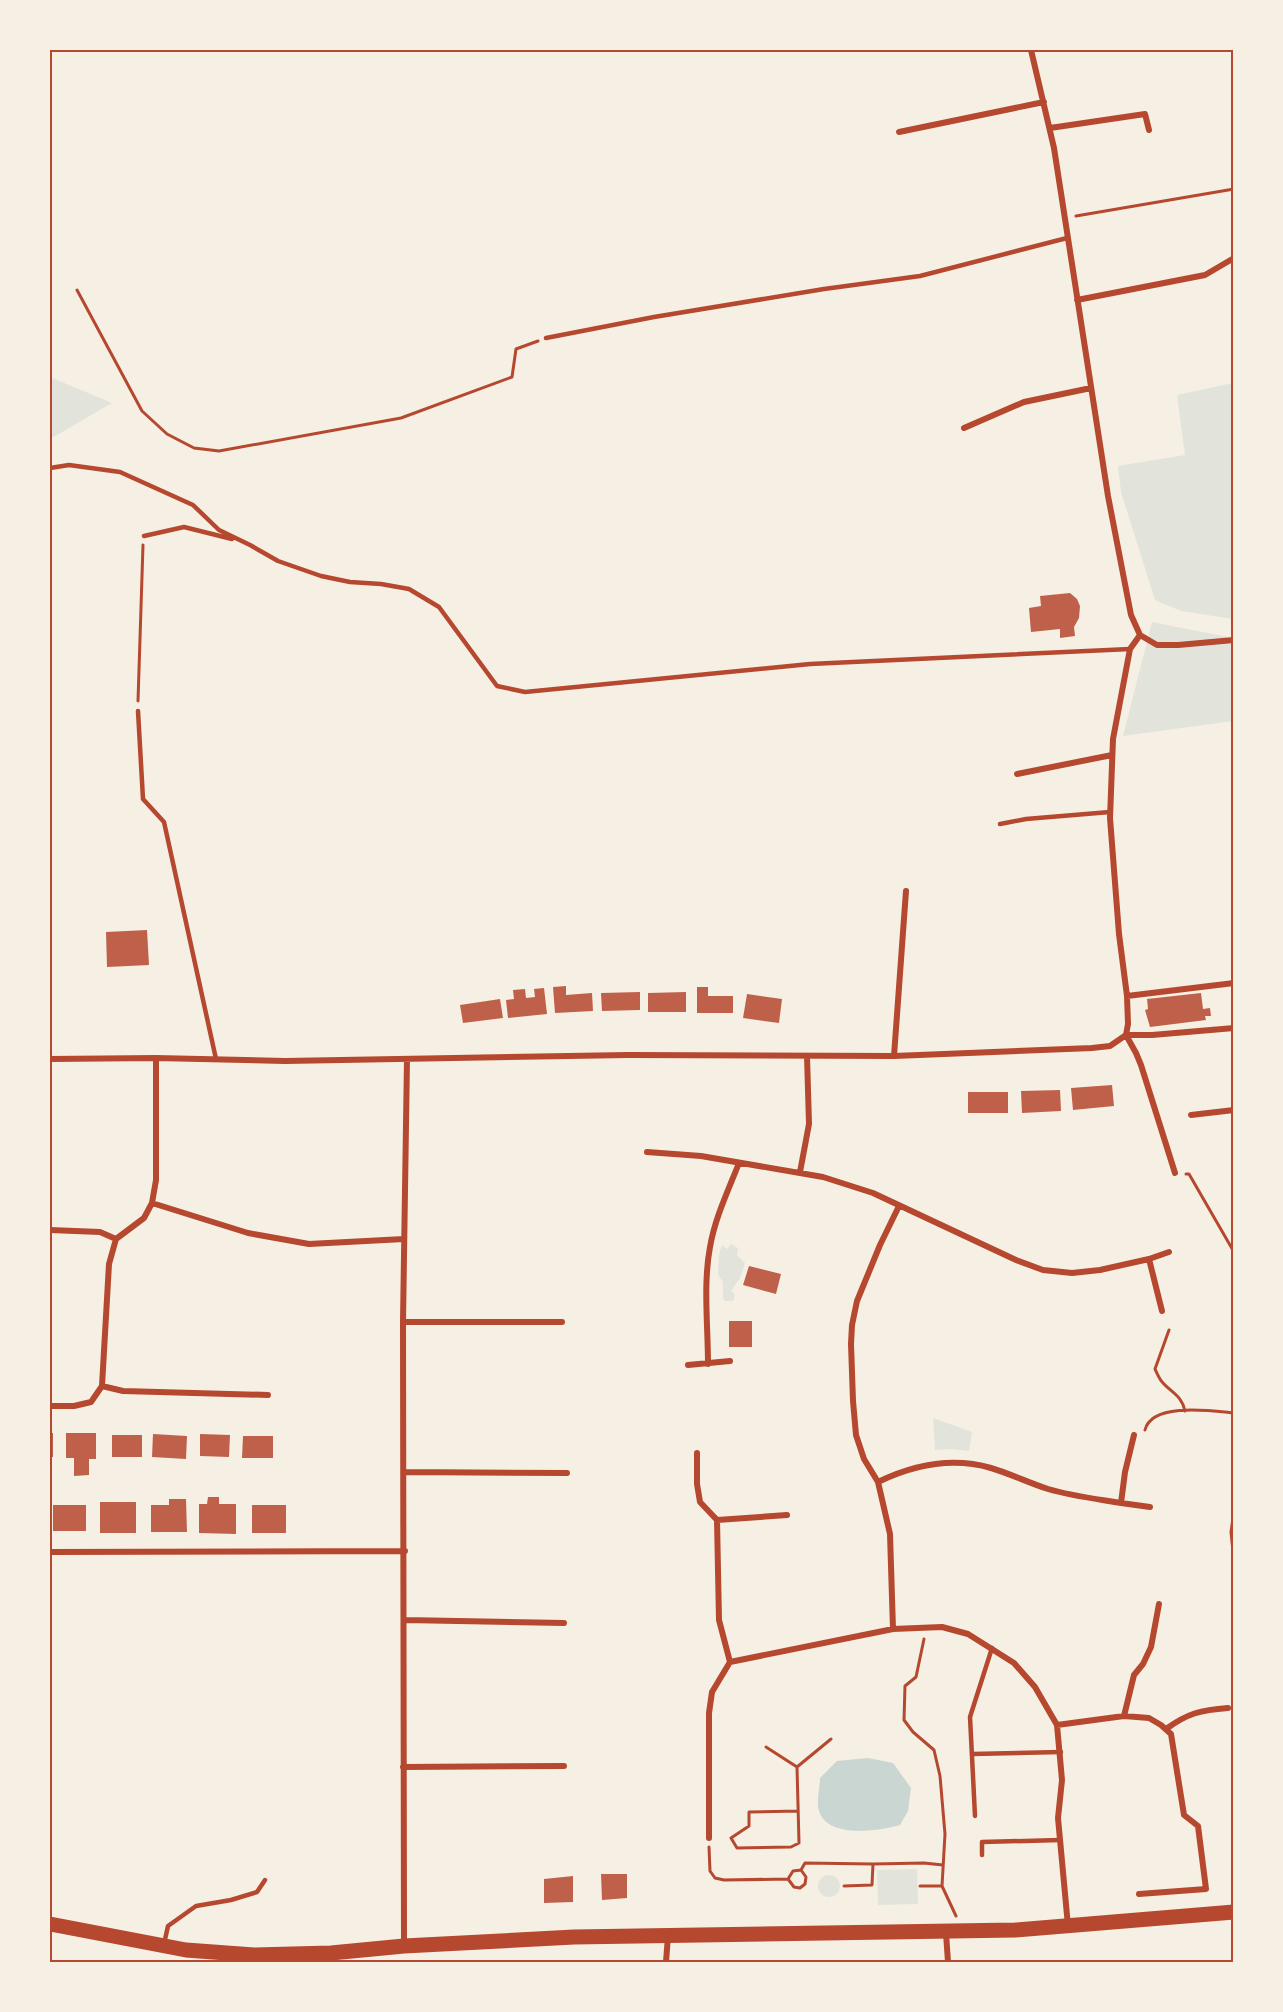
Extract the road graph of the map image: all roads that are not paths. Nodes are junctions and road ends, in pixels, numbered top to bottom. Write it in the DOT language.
graph roads {
  1 [pos="1032,50"];
  2 [pos="1044,102"];
  3 [pos="1050,128"];
  4 [pos="1149,130"];
  5 [pos="898,132"];
  6 [pos="1067,238"];
  7 [pos="1233,258"];
  8 [pos="1077,300"];
  9 [pos="546,338"];
  10 [pos="1091,388"];
  11 [pos="964,428"];
  12 [pos="50,468"];
  13 [pos="144,536"];
  14 [pos="238,540"];
  15 [pos="1140,635"];
  16 [pos="1233,640"];
  17 [pos="1130,649"];
  18 [pos="138,711"];
  19 [pos="1112,755"];
  20 [pos="1017,774"];
  21 [pos="1110,812"];
  22 [pos="1000,824"];
  23 [pos="906,891"];
  24 [pos="1233,983"];
  25 [pos="1127,996"];
  26 [pos="1233,1028"];
  27 [pos="1126,1035"];
  28 [pos="807,1056"];
  29 [pos="894,1056"];
  30 [pos="156,1058"];
  31 [pos="50,1059"];
  32 [pos="216,1059"];
  33 [pos="407,1059"];
  34 [pos="1233,1110"];
  35 [pos="1191,1115"];
  36 [pos="647,1152"];
  37 [pos="739,1163"];
  38 [pos="800,1172"];
  39 [pos="1175,1173"];
  40 [pos="152,1203"];
  41 [pos="899,1206"];
  42 [pos="50,1230"];
  43 [pos="116,1239"];
  44 [pos="404,1239"];
  45 [pos="1169,1252"];
  46 [pos="1149,1259"];
  47 [pos="1162,1311"];
  48 [pos="403,1322"];
  49 [pos="562,1322"];
  50 [pos="730,1361"];
  51 [pos="708,1364"];
  52 [pos="688,1365"];
  53 [pos="102,1386"];
  54 [pos="268,1395"];
  55 [pos="50,1406"];
  56 [pos="1134,1435"];
  57 [pos="697,1453"];
  58 [pos="404,1472"];
  59 [pos="567,1473"];
  60 [pos="878,1482"];
  61 [pos="1121,1503"];
  62 [pos="1150,1507"];
  63 [pos="787,1515"];
  64 [pos="717,1520"];
  65 [pos="405,1551"];
  66 [pos="50,1552"];
  67 [pos="1159,1604"];
  68 [pos="405,1620"];
  69 [pos="564,1623"];
  70 [pos="893,1629"];
  71 [pos="992,1648"];
  72 [pos="730,1662"];
  73 [pos="1228,1708"];
  74 [pos="1124,1716"];
  75 [pos="1057,1725"];
  76 [pos="1166,1729"];
  77 [pos="1061,1752"];
  78 [pos="972,1754"];
  79 [pos="564,1766"];
  80 [pos="404,1767"];
  81 [pos="975,1816"];
  82 [pos="709,1838"];
  83 [pos="1060,1840"];
  84 [pos="982,1855"];
  85 [pos="265,1880"];
  86 [pos="1139,1894"];
  87 [pos="1233,1912"];
  88 [pos="50,1923"];
  89 [pos="1068,1926"];
  90 [pos="946,1932"];
  91 [pos="668,1934"];
  92 [pos="164,1946"];
  93 [pos="404,1946"];
  94 [pos="255,1959"];
  95 [pos="666,1962"];
  96 [pos="948,1962"];
  1 -- 2 [label="street"];
  2 -- 3 [label="street"];
  2 -- 5 [label="street"];
  3 -- 4 [label="street"];
  3 -- 6 [label="street"];
  6 -- 8 [label="street"];
  6 -- 9 [label="lane"];
  7 -- 8 [label="street"];
  8 -- 10 [label="street"];
  10 -- 11 [label="street"];
  10 -- 15 [label="street"];
  12 -- 14 [label="lane"];
  13 -- 14 [label="lane"];
  14 -- 17 [label="lane"];
  15 -- 16 [label="street"];
  15 -- 17 [label="street"];
  17 -- 19 [label="street"];
  18 -- 32 [label="lane"];
  19 -- 20 [label="street"];
  19 -- 21 [label="street"];
  21 -- 22 [label="lane"];
  21 -- 25 [label="street"];
  23 -- 29 [label="street"];
  24 -- 25 [label="street"];
  25 -- 27 [label="street"];
  26 -- 27 [label="street"];
  27 -- 29 [label="street"];
  27 -- 39 [label="street"];
  28 -- 29 [label="street"];
  28 -- 33 [label="street"];
  28 -- 38 [label="street"];
  30 -- 31 [label="street"];
  30 -- 32 [label="street"];
  30 -- 40 [label="street"];
  32 -- 33 [label="street"];
  33 -- 44 [label="street"];
  34 -- 35 [label="street"];
  36 -- 37 [label="street"];
  37 -- 38 [label="street"];
  37 -- 51 [label="street"];
  38 -- 41 [label="street"];
  40 -- 43 [label="street"];
  40 -- 44 [label="street"];
  41 -- 46 [label="street"];
  41 -- 60 [label="street"];
  42 -- 43 [label="street"];
  43 -- 53 [label="street"];
  44 -- 48 [label="street"];
  45 -- 46 [label="street"];
  46 -- 47 [label="street"];
  48 -- 49 [label="street"];
  48 -- 58 [label="street"];
  50 -- 51 [label="street"];
  51 -- 52 [label="street"];
  53 -- 54 [label="street"];
  53 -- 55 [label="street"];
  56 -- 61 [label="street"];
  57 -- 64 [label="street"];
  58 -- 59 [label="street"];
  58 -- 65 [label="street"];
  60 -- 61 [label="street"];
  60 -- 70 [label="street"];
  61 -- 62 [label="street"];
  63 -- 64 [label="street"];
  64 -- 72 [label="street"];
  65 -- 66 [label="street"];
  65 -- 68 [label="street"];
  67 -- 74 [label="street"];
  68 -- 69 [label="street"];
  68 -- 80 [label="street"];
  70 -- 71 [label="street"];
  70 -- 72 [label="street"];
  71 -- 75 [label="street"];
  71 -- 78 [label="lane"];
  72 -- 82 [label="street"];
  73 -- 76 [label="street"];
  74 -- 75 [label="street"];
  74 -- 76 [label="street"];
  75 -- 77 [label="street"];
  76 -- 86 [label="street"];
  77 -- 78 [label="lane"];
  77 -- 83 [label="street"];
  78 -- 81 [label="lane"];
  79 -- 80 [label="street"];
  80 -- 93 [label="street"];
  83 -- 84 [label="lane"];
  83 -- 89 [label="street"];
  85 -- 92 [label="lane"];
  87 -- 89 [label="main road"];
  88 -- 92 [label="main road"];
  89 -- 90 [label="main road"];
  90 -- 91 [label="main road"];
  90 -- 96 [label="street"];
  91 -- 93 [label="main road"];
  91 -- 95 [label="street"];
  92 -- 94 [label="main road"];
  93 -- 94 [label="main road"];
}
